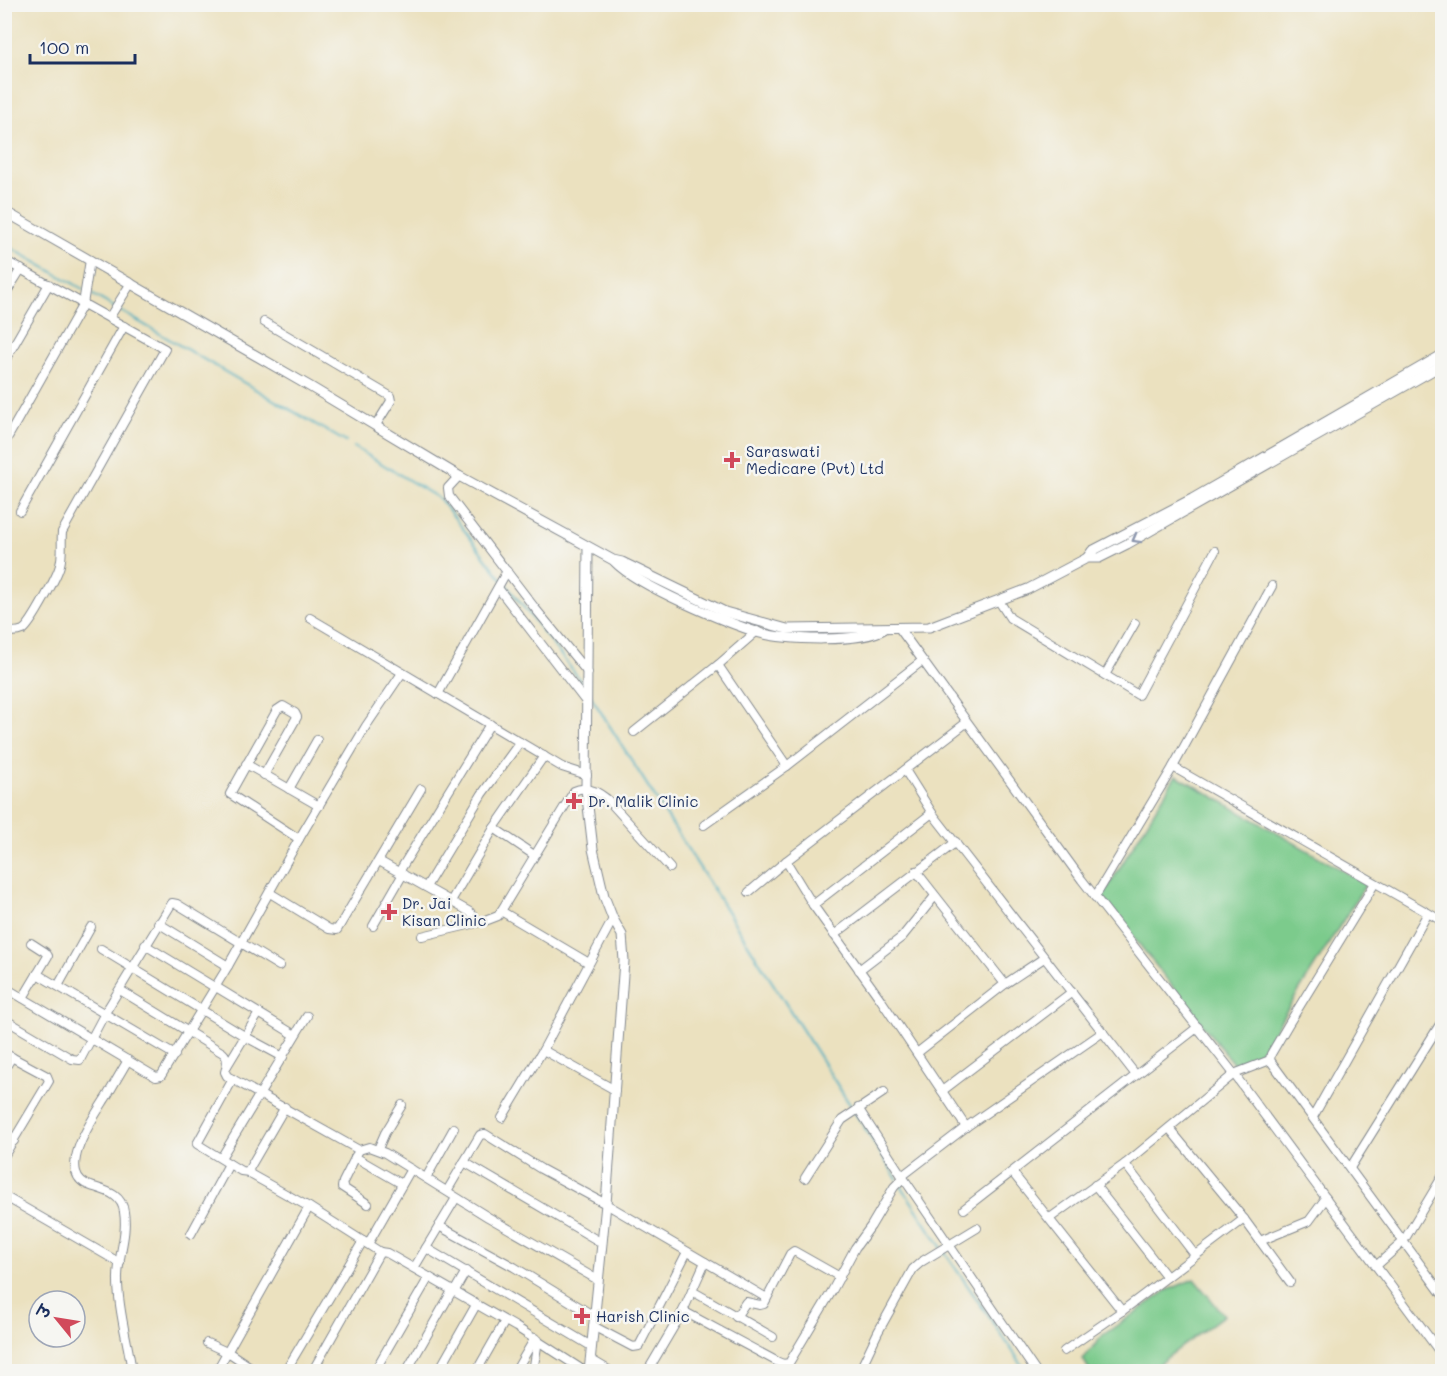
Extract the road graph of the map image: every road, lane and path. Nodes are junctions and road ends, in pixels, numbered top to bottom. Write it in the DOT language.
graph roads {
  1 [pos="4,211"];
  2 [pos="4,260"];
  3 [pos="90,260"];
  4 [pos="21,269"];
  5 [pos="131,283"];
  6 [pos="48,284"];
  7 [pos="4,296"];
  8 [pos="85,296"];
  9 [pos="113,312"];
  10 [pos="264,322"];
  11 [pos="124,326"];
  12 [pos="1443,355"];
  13 [pos="4,362"];
  14 [pos="1443,365"];
  15 [pos="376,425"];
  16 [pos="4,444"];
  17 [pos="459,476"];
  18 [pos="21,511"];
  19 [pos="588,547"];
  20 [pos="1215,551"];
  21 [pos="1087,558"];
  22 [pos="613,560"];
  23 [pos="503,580"];
  24 [pos="1272,586"];
  25 [pos="999,601"];
  26 [pos="528,612"];
  27 [pos="310,618"];
  28 [pos="1135,623"];
  29 [pos="899,628"];
  30 [pos="884,629"];
  31 [pos="4,631"];
  32 [pos="757,631"];
  33 [pos="922,661"];
  34 [pos="718,665"];
  35 [pos="402,673"];
  36 [pos="1105,675"];
  37 [pos="588,677"];
  38 [pos="438,694"];
  39 [pos="587,698"];
  40 [pos="966,723"];
  41 [pos="490,724"];
  42 [pos="634,732"];
  43 [pos="317,740"];
  44 [pos="519,742"];
  45 [pos="544,756"];
  46 [pos="246,764"];
  47 [pos="788,766"];
  48 [pos="1173,767"];
  49 [pos="905,770"];
  50 [pos="264,775"];
  51 [pos="587,775"];
  52 [pos="289,789"];
  53 [pos="422,789"];
  54 [pos="586,789"];
  55 [pos="319,807"];
  56 [pos="932,813"];
  57 [pos="704,825"];
  58 [pos="494,828"];
  59 [pos="299,839"];
  60 [pos="956,842"];
  61 [pos="534,855"];
  62 [pos="379,861"];
  63 [pos="786,861"];
  64 [pos="670,868"];
  65 [pos="916,871"];
  66 [pos="401,873"];
  67 [pos="1375,883"];
  68 [pos="426,887"];
  69 [pos="749,892"];
  70 [pos="270,893"];
  71 [pos="935,896"];
  72 [pos="1095,897"];
  73 [pos="451,901"];
  74 [pos="813,905"];
  75 [pos="501,911"];
  76 [pos="1428,913"];
  77 [pos="613,919"];
  78 [pos="1443,921"];
  79 [pos="478,922"];
  80 [pos="158,923"];
  81 [pos="373,926"];
  82 [pos="91,927"];
  83 [pos="834,935"];
  84 [pos="422,936"];
  85 [pos="31,943"];
  86 [pos="242,943"];
  87 [pos="145,945"];
  88 [pos="101,949"];
  89 [pos="1044,958"];
  90 [pos="589,963"];
  91 [pos="228,966"];
  92 [pos="279,966"];
  93 [pos="132,968"];
  94 [pos="859,970"];
  95 [pos="37,974"];
  96 [pos="1005,984"];
  97 [pos="58,986"];
  98 [pos="4,987"];
  99 [pos="216,987"];
  100 [pos="120,990"];
  101 [pos="1072,992"];
  102 [pos="23,998"];
  103 [pos="202,1011"];
  104 [pos="105,1013"];
  105 [pos="259,1013"];
  106 [pos="307,1016"];
  107 [pos="4,1019"];
  108 [pos="1443,1021"];
  109 [pos="1198,1027"];
  110 [pos="189,1032"];
  111 [pos="1103,1032"];
  112 [pos="296,1035"];
  113 [pos="246,1037"];
  114 [pos="90,1039"];
  115 [pos="543,1050"];
  116 [pos="917,1053"];
  117 [pos="8,1055"];
  118 [pos="175,1055"];
  119 [pos="283,1057"];
  120 [pos="128,1060"];
  121 [pos="1270,1060"];
  122 [pos="227,1066"];
  123 [pos="4,1070"];
  124 [pos="1234,1074"];
  125 [pos="1136,1075"];
  126 [pos="233,1079"];
  127 [pos="615,1090"];
  128 [pos="942,1090"];
  129 [pos="884,1092"];
  130 [pos="261,1094"];
  131 [pos="402,1105"];
  132 [pos="285,1107"];
  133 [pos="857,1109"];
  134 [pos="1312,1117"];
  135 [pos="502,1118"];
  136 [pos="966,1127"];
  137 [pos="454,1128"];
  138 [pos="1169,1128"];
  139 [pos="4,1135"];
  140 [pos="14,1141"];
  141 [pos="378,1149"];
  142 [pos="357,1154"];
  143 [pos="4,1156"];
  144 [pos="221,1158"];
  145 [pos="464,1162"];
  146 [pos="229,1164"];
  147 [pos="1125,1164"];
  148 [pos="1350,1168"];
  149 [pos="411,1169"];
  150 [pos="249,1172"];
  151 [pos="1012,1172"];
  152 [pos="1443,1177"];
  153 [pos="426,1178"];
  154 [pos="805,1178"];
  155 [pos="900,1179"];
  156 [pos="402,1184"];
  157 [pos="1095,1185"];
  158 [pos="447,1191"];
  159 [pos="4,1196"];
  160 [pos="456,1198"];
  161 [pos="1326,1198"];
  162 [pos="368,1203"];
  163 [pos="606,1204"];
  164 [pos="309,1207"];
  165 [pos="964,1209"];
  166 [pos="1050,1218"];
  167 [pos="1244,1219"];
  168 [pos="439,1227"];
  169 [pos="977,1228"];
  170 [pos="191,1234"];
  171 [pos="1260,1241"];
  172 [pos="365,1242"];
  173 [pos="1403,1242"];
  174 [pos="602,1243"];
  175 [pos="948,1246"];
  176 [pos="426,1248"];
  177 [pos="380,1252"];
  178 [pos="687,1252"];
  179 [pos="1196,1256"];
  180 [pos="705,1262"];
  181 [pos="120,1263"];
  182 [pos="1376,1266"];
  183 [pos="414,1269"];
  184 [pos="466,1271"];
  185 [pos="429,1277"];
  186 [pos="840,1277"];
  187 [pos="1167,1277"];
  188 [pos="598,1280"];
  189 [pos="1290,1282"];
  190 [pos="453,1291"];
  191 [pos="692,1291"];
  192 [pos="1443,1294"];
  193 [pos="765,1297"];
  194 [pos="477,1305"];
  195 [pos="683,1311"];
  196 [pos="1122,1311"];
  197 [pos="736,1317"];
  198 [pos="505,1321"];
  199 [pos="594,1321"];
  200 [pos="773,1337"];
  201 [pos="536,1339"];
  202 [pos="207,1343"];
  203 [pos="1439,1343"];
  204 [pos="591,1346"];
  205 [pos="1064,1351"];
  206 [pos="226,1352"];
  207 [pos="1443,1355"];
  208 [pos="590,1359"];
  209 [pos="787,1368"];
  210 [pos="249,1369"];
  211 [pos="132,1371"];
  212 [pos="216,1371"];
  213 [pos="258,1371"];
  214 [pos="285,1371"];
  215 [pos="312,1371"];
  216 [pos="374,1371"];
  217 [pos="406,1371"];
  218 [pos="438,1371"];
  219 [pos="476,1371"];
  220 [pos="515,1371"];
  221 [pos="533,1371"];
  222 [pos="587,1371"];
  223 [pos="612,1371"];
  224 [pos="647,1371"];
  225 [pos="859,1371"];
  226 [pos="1036,1371"];
  1 -- 3 [label="street"];
  2 -- 4 [label="street"];
  3 -- 5 [label="street"];
  3 -- 8 [label="street"];
  4 -- 6 [label="street"];
  4 -- 7 [label="street"];
  5 -- 9 [label="street"];
  5 -- 15 [label="street"];
  6 -- 8 [label="street"];
  6 -- 13 [label="street"];
  8 -- 9 [label="street"];
  8 -- 16 [label="street"];
  9 -- 11 [label="street"];
  10 -- 15 [label="street"];
  11 -- 18 [label="street"];
  11 -- 31 [label="street"];
  12 -- 21 [label="street"];
  14 -- 21 [label="street, one-way"];
  15 -- 17 [label="street"];
  17 -- 19 [label="street"];
  17 -- 23 [label="street"];
  19 -- 22 [label="street"];
  19 -- 37 [label="street"];
  20 -- 36 [label="street"];
  21 -- 25 [label="street"];
  22 -- 30 [label="street"];
  22 -- 32 [label="street"];
  23 -- 26 [label="street"];
  23 -- 26 [label="street"];
  23 -- 38 [label="street"];
  24 -- 48 [label="street"];
  25 -- 29 [label="street"];
  25 -- 36 [label="street"];
  26 -- 37 [label="street"];
  26 -- 39 [label="street"];
  27 -- 35 [label="street"];
  28 -- 36 [label="street"];
  29 -- 30 [label="street"];
  29 -- 33 [label="street"];
  30 -- 32 [label="street"];
  32 -- 34 [label="street"];
  33 -- 40 [label="street"];
  33 -- 47 [label="street"];
  34 -- 42 [label="street"];
  34 -- 47 [label="street"];
  35 -- 38 [label="street"];
  35 -- 55 [label="street"];
  37 -- 39 [label="street"];
  38 -- 41 [label="street"];
  39 -- 51 [label="street"];
  40 -- 49 [label="street"];
  40 -- 72 [label="street"];
  41 -- 44 [label="street"];
  41 -- 66 [label="street"];
  43 -- 52 [label="street"];
  44 -- 45 [label="street"];
  44 -- 68 [label="street"];
  45 -- 51 [label="street"];
  45 -- 58 [label="street"];
  46 -- 50 [label="street"];
  46 -- 50 [label="street"];
  46 -- 59 [label="street"];
  47 -- 57 [label="street"];
  48 -- 67 [label="street"];
  48 -- 72 [label="street"];
  49 -- 56 [label="street"];
  49 -- 63 [label="street"];
  50 -- 52 [label="street"];
  51 -- 54 [label="street"];
  52 -- 55 [label="street"];
  53 -- 62 [label="street"];
  54 -- 61 [label="street"];
  54 -- 64 [label="street"];
  54 -- 77 [label="street"];
  55 -- 59 [label="street"];
  56 -- 60 [label="street"];
  56 -- 74 [label="street"];
  58 -- 61 [label="street"];
  58 -- 73 [label="street"];
  59 -- 70 [label="street"];
  60 -- 65 [label="street"];
  60 -- 89 [label="street"];
  61 -- 75 [label="street"];
  62 -- 66 [label="street"];
  62 -- 70 [label="street"];
  63 -- 69 [label="street"];
  63 -- 74 [label="street"];
  65 -- 71 [label="street"];
  65 -- 83 [label="street"];
  66 -- 68 [label="street"];
  66 -- 81 [label="street"];
  67 -- 76 [label="street"];
  67 -- 121 [label="street"];
  68 -- 73 [label="street"];
  70 -- 86 [label="street"];
  71 -- 94 [label="street"];
  71 -- 96 [label="street"];
  72 -- 109 [label="street"];
  73 -- 79 [label="street"];
  74 -- 83 [label="street"];
  75 -- 79 [label="street"];
  75 -- 90 [label="street"];
  76 -- 78 [label="street"];
  76 -- 134 [label="street"];
  77 -- 90 [label="street"];
  77 -- 127 [label="street"];
  79 -- 84 [label="street"];
  80 -- 86 [label="street"];
  80 -- 87 [label="street"];
  80 -- 91 [label="street"];
  82 -- 97 [label="street"];
  83 -- 94 [label="street"];
  85 -- 95 [label="street"];
  86 -- 91 [label="street"];
  86 -- 92 [label="street"];
  87 -- 93 [label="street"];
  87 -- 99 [label="street"];
  88 -- 93 [label="street"];
  89 -- 96 [label="street"];
  89 -- 101 [label="street"];
  90 -- 115 [label="street"];
  91 -- 99 [label="street"];
  93 -- 100 [label="street"];
  93 -- 103 [label="street"];
  94 -- 116 [label="street"];
  95 -- 97 [label="street"];
  95 -- 102 [label="street"];
  96 -- 116 [label="street"];
  97 -- 104 [label="street"];
  98 -- 102 [label="street"];
  99 -- 103 [label="street"];
  99 -- 105 [label="street"];
  100 -- 104 [label="street"];
  100 -- 110 [label="street"];
  101 -- 111 [label="street"];
  101 -- 128 [label="street"];
  102 -- 114 [label="street"];
  103 -- 110 [label="street"];
  103 -- 113 [label="street"];
  104 -- 114 [label="street"];
  104 -- 118 [label="street"];
  105 -- 112 [label="street"];
  105 -- 113 [label="street"];
  106 -- 112 [label="street"];
  107 -- 114 [label="street"];
  108 -- 148 [label="street"];
  109 -- 124 [label="street"];
  109 -- 125 [label="street"];
  110 -- 118 [label="street"];
  110 -- 122 [label="street"];
  111 -- 125 [label="street"];
  111 -- 136 [label="street"];
  112 -- 119 [label="street"];
  113 -- 119 [label="street"];
  113 -- 122 [label="street"];
  114 -- 120 [label="street"];
  115 -- 127 [label="street"];
  115 -- 135 [label="street"];
  116 -- 128 [label="street"];
  117 -- 123 [label="street"];
  117 -- 140 [label="street"];
  118 -- 120 [label="street"];
  119 -- 130 [label="street"];
  120 -- 181 [label="street"];
  121 -- 124 [label="street"];
  121 -- 134 [label="street"];
  122 -- 126 [label="street"];
  124 -- 138 [label="street"];
  124 -- 161 [label="street"];
  125 -- 151 [label="street"];
  126 -- 130 [label="street"];
  126 -- 144 [label="street"];
  127 -- 163 [label="street"];
  128 -- 136 [label="street"];
  129 -- 133 [label="street"];
  130 -- 132 [label="street"];
  130 -- 144 [label="street"];
  131 -- 141 [label="street"];
  132 -- 142 [label="street"];
  132 -- 150 [label="street"];
  133 -- 154 [label="street"];
  133 -- 155 [label="street"];
  134 -- 148 [label="street"];
  136 -- 155 [label="street"];
  137 -- 153 [label="street"];
  138 -- 147 [label="street"];
  138 -- 167 [label="street"];
  139 -- 140 [label="street"];
  140 -- 143 [label="street"];
  141 -- 142 [label="street"];
  141 -- 149 [label="street"];
  142 -- 156 [label="street"];
  142 -- 162 [label="street"];
  144 -- 146 [label="street"];
  145 -- 158 [label="street"];
  145 -- 163 [label="street"];
  145 -- 174 [label="street"];
  146 -- 150 [label="street"];
  146 -- 170 [label="street"];
  147 -- 157 [label="street"];
  147 -- 179 [label="street"];
  148 -- 173 [label="street"];
  149 -- 153 [label="street"];
  149 -- 156 [label="street"];
  150 -- 164 [label="street"];
  151 -- 165 [label="street"];
  151 -- 166 [label="street"];
  152 -- 173 [label="street"];
  153 -- 158 [label="street"];
  155 -- 175 [label="street"];
  155 -- 186 [label="street"];
  156 -- 172 [label="street"];
  157 -- 166 [label="street"];
  157 -- 187 [label="street"];
  158 -- 160 [label="street"];
  159 -- 181 [label="street"];
  160 -- 168 [label="street"];
  160 -- 188 [label="street"];
  161 -- 171 [label="street"];
  161 -- 182 [label="street"];
  163 -- 174 [label="street"];
  163 -- 178 [label="street"];
  164 -- 172 [label="street"];
  164 -- 206 [label="street"];
  166 -- 196 [label="street"];
  167 -- 171 [label="street"];
  167 -- 179 [label="street"];
  168 -- 176 [label="street"];
  168 -- 199 [label="street"];
  169 -- 175 [label="street"];
  171 -- 189 [label="street"];
  172 -- 177 [label="street"];
  172 -- 214 [label="street"];
  173 -- 182 [label="street"];
  173 -- 192 [label="street"];
  174 -- 188 [label="street"];
  175 -- 225 [label="street"];
  175 -- 226 [label="street"];
  176 -- 183 [label="street"];
  176 -- 184 [label="street"];
  177 -- 183 [label="street"];
  177 -- 215 [label="street"];
  178 -- 180 [label="street"];
  178 -- 199 [label="street"];
  179 -- 187 [label="street"];
  180 -- 191 [label="street"];
  180 -- 193 [label="street"];
  181 -- 211 [label="street"];
  182 -- 203 [label="street"];
  183 -- 185 [label="street"];
  184 -- 190 [label="street"];
  184 -- 204 [label="street"];
  185 -- 190 [label="street"];
  185 -- 216 [label="street"];
  186 -- 193 [label="street"];
  186 -- 209 [label="street"];
  187 -- 196 [label="street"];
  188 -- 199 [label="street"];
  190 -- 194 [label="street"];
  190 -- 217 [label="street"];
  191 -- 195 [label="street"];
  191 -- 197 [label="street"];
  193 -- 197 [label="street"];
  194 -- 198 [label="street"];
  194 -- 218 [label="street"];
  195 -- 209 [label="street"];
  195 -- 224 [label="street"];
  196 -- 205 [label="street"];
  197 -- 200 [label="street"];
  198 -- 201 [label="street"];
  198 -- 219 [label="street"];
  199 -- 204 [label="street"];
  201 -- 220 [label="street"];
  201 -- 221 [label="street"];
  201 -- 222 [label="street"];
  202 -- 206 [label="street"];
  203 -- 207 [label="street"];
  204 -- 208 [label="street"];
  206 -- 210 [label="street"];
  206 -- 212 [label="street"];
  208 -- 222 [label="street"];
  208 -- 223 [label="street"];
  210 -- 213 [label="street"];
}
